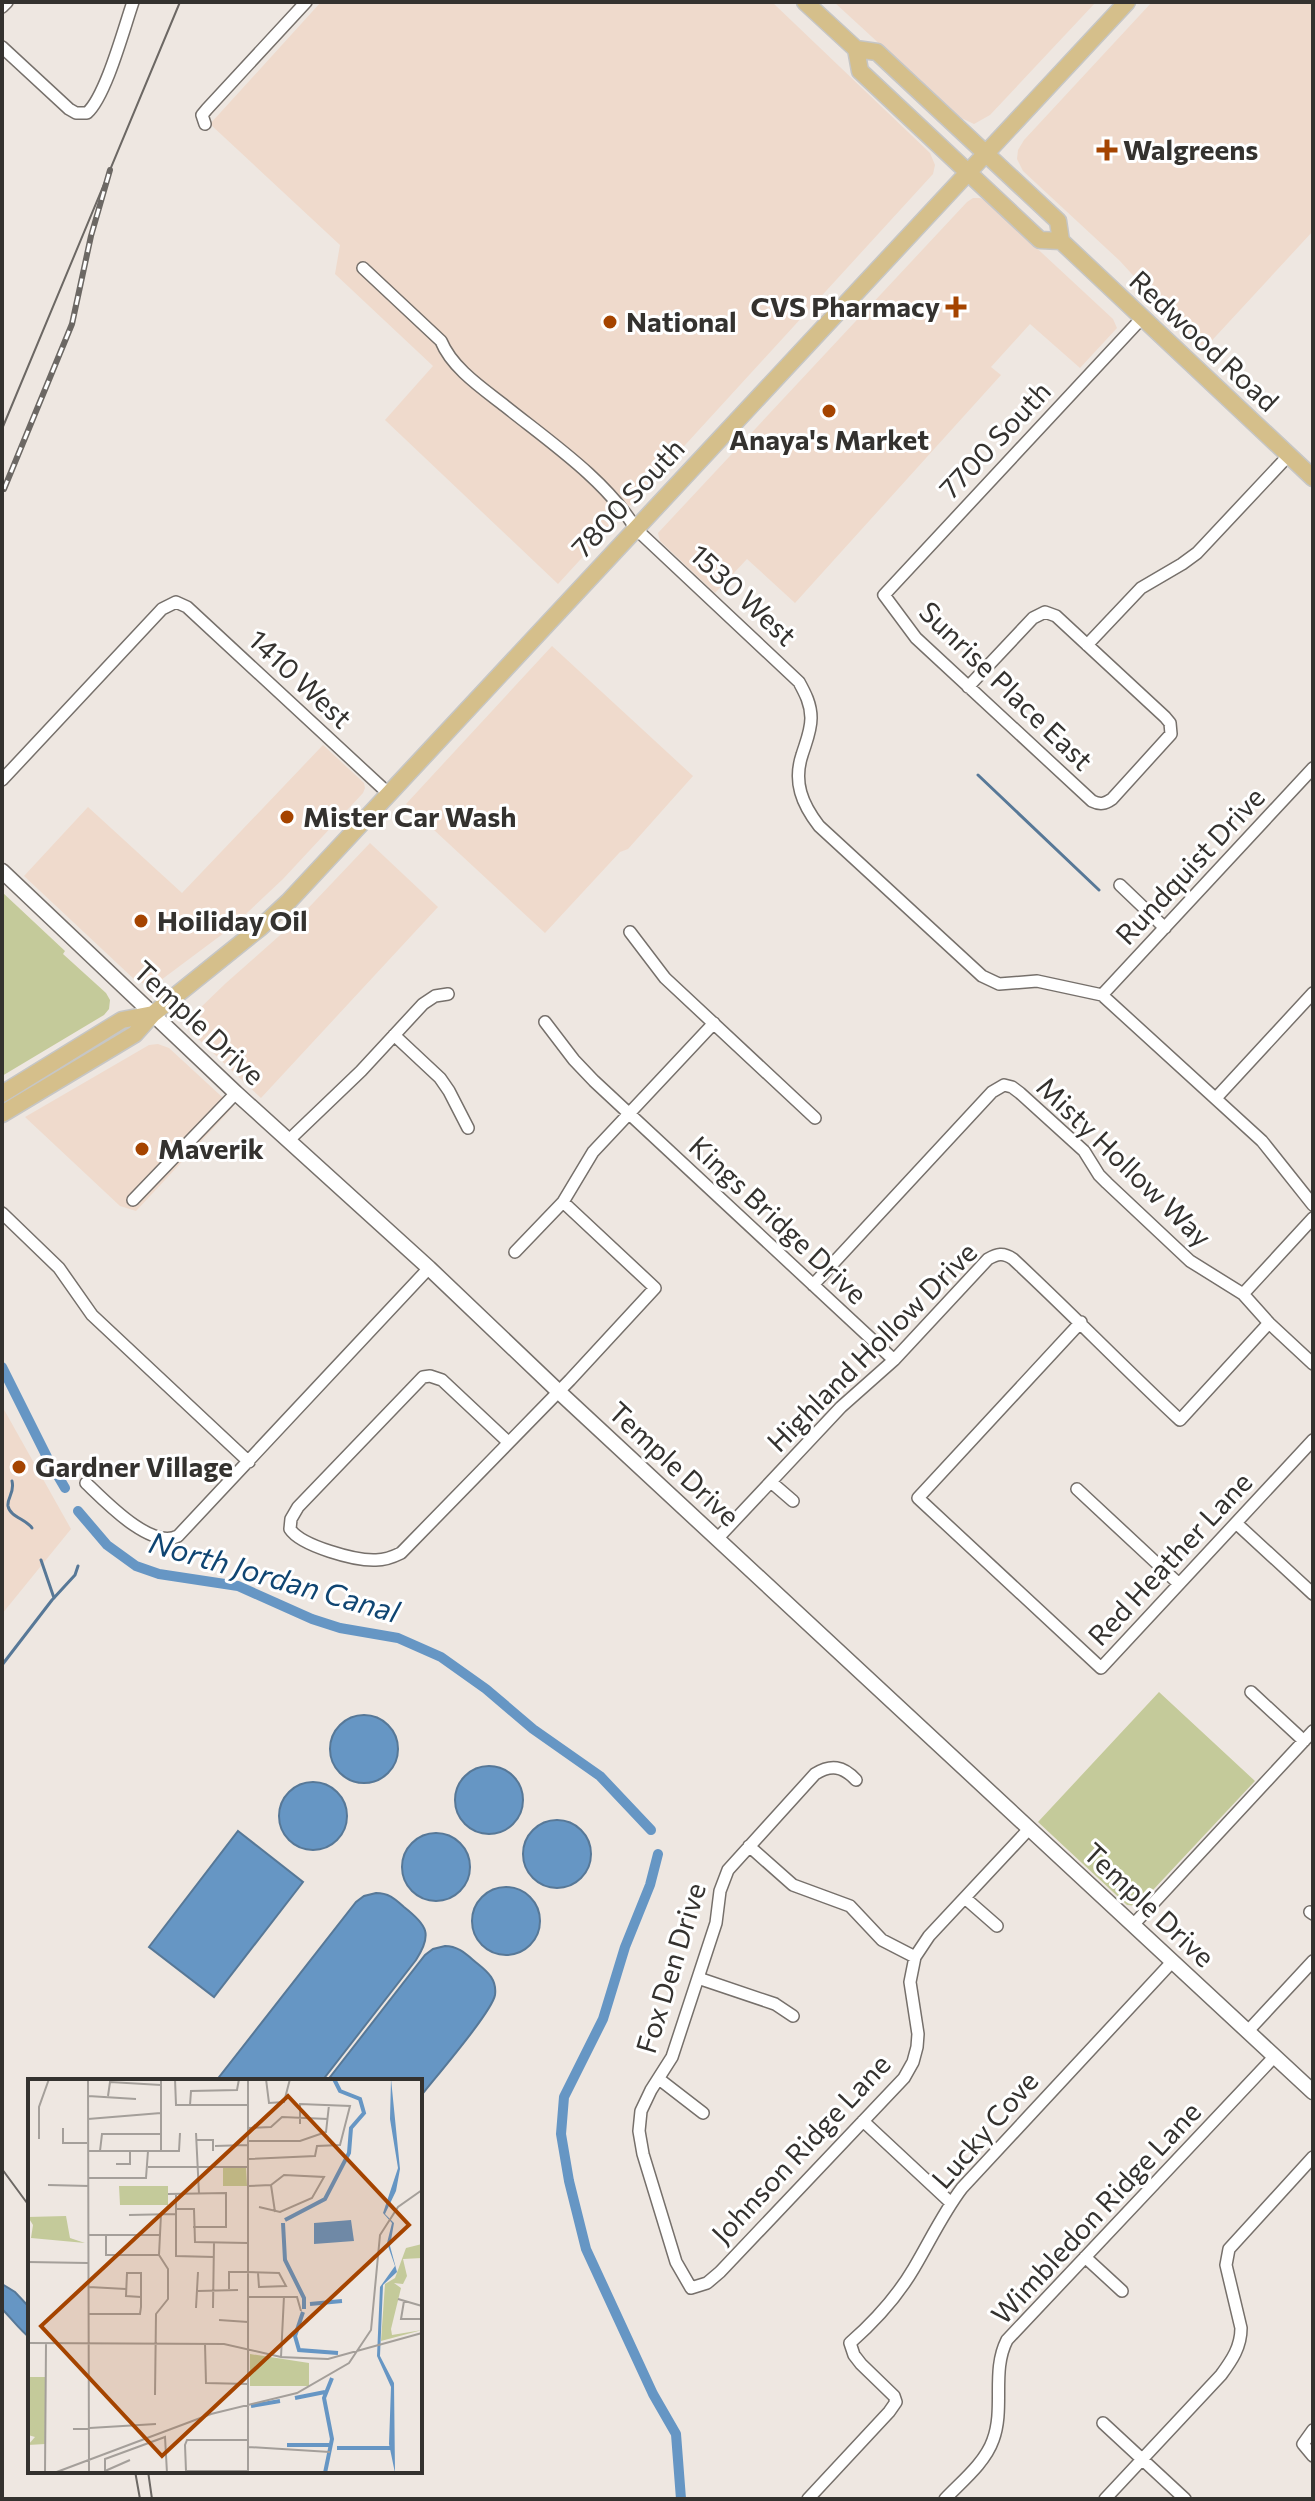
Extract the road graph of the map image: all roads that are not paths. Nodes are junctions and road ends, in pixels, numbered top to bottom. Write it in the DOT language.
graph roads {
  1 [pos="7,2"];
  2 [pos="133,2"];
  3 [pos="306,2"];
  4 [pos="805,2"];
  5 [pos="1127,2"];
  6 [pos="2,7"];
  7 [pos="2,47"];
  8 [pos="856,49"];
  9 [pos="205,124"];
  10 [pos="986,154"];
  11 [pos="969,172"];
  12 [pos="1061,241"];
  13 [pos="363,268"];
  14 [pos="1142,318"];
  15 [pos="1289,455"];
  16 [pos="1313,478"];
  17 [pos="636,529"];
  18 [pos="884,595"];
  19 [pos="1087,645"];
  20 [pos="968,687"];
  21 [pos="1313,768"];
  22 [pos="2,780"];
  23 [pos="390,795"];
  24 [pos="2,871"];
  25 [pos="1120,885"];
  26 [pos="1165,928"];
  27 [pos="630,932"];
  28 [pos="1313,993"];
  29 [pos="448,994"];
  30 [pos="1102,995"];
  31 [pos="153,1014"];
  32 [pos="545,1022"];
  33 [pos="714,1023"];
  34 [pos="394,1035"];
  35 [pos="236,1093"];
  36 [pos="2,1094"];
  37 [pos="1216,1098"];
  38 [pos="2,1114"];
  39 [pos="629,1114"];
  40 [pos="815,1118"];
  41 [pos="468,1128"];
  42 [pos="290,1139"];
  43 [pos="133,1200"];
  44 [pos="563,1202"];
  45 [pos="1313,1205"];
  46 [pos="2,1213"];
  47 [pos="1313,1218"];
  48 [pos="515,1252"];
  49 [pos="429,1268"];
  50 [pos="813,1285"];
  51 [pos="1243,1294"];
  52 [pos="1081,1322"];
  53 [pos="1269,1323"];
  54 [pos="894,1360"];
  55 [pos="1313,1364"];
  56 [pos="558,1391"];
  57 [pos="1313,1440"];
  58 [pos="508,1442"];
  59 [pos="249,1462"];
  60 [pos="771,1482"];
  61 [pos="86,1483"];
  62 [pos="1077,1489"];
  63 [pos="793,1501"];
  64 [pos="1236,1523"];
  65 [pos="717,1539"];
  66 [pos="1179,1584"];
  67 [pos="1313,1594"];
  68 [pos="1251,1692"];
  69 [pos="1313,1731"];
  70 [pos="1304,1741"];
  71 [pos="856,1780"];
  72 [pos="1029,1829"];
  73 [pos="749,1846"];
  74 [pos="965,1898"];
  75 [pos="1133,1925"];
  76 [pos="997,1926"];
  77 [pos="915,1957"];
  78 [pos="1313,1961"];
  79 [pos="1172,1962"];
  80 [pos="698,1978"];
  81 [pos="793,2016"];
  82 [pos="1247,2032"];
  83 [pos="1274,2057"];
  84 [pos="659,2079"];
  85 [pos="1313,2092"];
  86 [pos="703,2113"];
  87 [pos="863,2121"];
  88 [pos="1313,2157"];
  89 [pos="951,2203"];
  90 [pos="1085,2257"];
  91 [pos="691,2288"];
  92 [pos="1122,2291"];
  93 [pos="1103,2423"];
  94 [pos="1313,2430"];
  95 [pos="1313,2456"];
  96 [pos="1142,2459"];
  97 [pos="808,2499"];
  98 [pos="945,2499"];
  99 [pos="1105,2499"];
  100 [pos="1185,2499"];
  1 -- 6 [label="street"];
  2 -- 7 [label="street"];
  3 -- 9 [label="street"];
  4 -- 8 [label="main road, Redwood Road"];
  5 -- 10 [label="main road, 7800 South"];
  8 -- 10 [label="main road, Redwood Road"];
  8 -- 11 [label="main road, Redwood Road"];
  10 -- 11 [label="main road, 7800 South"];
  10 -- 12 [label="main road, Redwood Road"];
  11 -- 12 [label="main road, Redwood Road"];
  11 -- 17 [label="main road, 7800 South"];
  12 -- 14 [label="main road, Redwood Road"];
  13 -- 17 [label="street, 1530 West"];
  14 -- 15 [label="main road, Redwood Road"];
  14 -- 18 [label="street, 7700 South"];
  15 -- 16 [label="main road, Redwood Road"];
  15 -- 19 [label="street"];
  17 -- 23 [label="main road, 7800 South"];
  17 -- 30 [label="street, 1530 West"];
  18 -- 20 [label="street, Sunrise Place East"];
  19 -- 20 [label="street"];
  19 -- 20 [label="street, Sunrise Place East"];
  21 -- 26 [label="street, Rundquist Drive"];
  22 -- 23 [label="street, 1410 West"];
  23 -- 31 [label="main road, 7800 South"];
  24 -- 31 [label="street, Temple Drive"];
  25 -- 26 [label="street"];
  26 -- 30 [label="street, Rundquist Drive"];
  27 -- 33 [label="street"];
  28 -- 37 [label="street"];
  29 -- 34 [label="street"];
  30 -- 37 [label="street"];
  31 -- 35 [label="street, Temple Drive"];
  31 -- 36 [label="main road, 7800 South"];
  31 -- 38 [label="main road, 7800 South"];
  32 -- 39 [label="street, Kings Bridge Drive"];
  33 -- 39 [label="street"];
  33 -- 40 [label="street"];
  34 -- 41 [label="street"];
  34 -- 42 [label="street"];
  35 -- 42 [label="street, Temple Drive"];
  35 -- 43 [label="street"];
  37 -- 45 [label="street"];
  39 -- 44 [label="street"];
  39 -- 50 [label="street, Kings Bridge Drive"];
  42 -- 49 [label="street, Temple Drive"];
  44 -- 48 [label="street"];
  44 -- 56 [label="street"];
  46 -- 59 [label="street"];
  47 -- 51 [label="street"];
  49 -- 56 [label="street, Temple Drive"];
  49 -- 59 [label="street"];
  50 -- 51 [label="street, Misty Hollow Way"];
  50 -- 54 [label="street, Kings Bridge Drive"];
  51 -- 53 [label="street"];
  52 -- 53 [label="street, Highland Hollow Drive"];
  52 -- 54 [label="street, Highland Hollow Drive"];
  52 -- 66 [label="street, Red Heather Lane"];
  53 -- 55 [label="street"];
  54 -- 60 [label="street, Highland Hollow Drive"];
  56 -- 58 [label="street"];
  56 -- 65 [label="street, Temple Drive"];
  57 -- 64 [label="street, Red Heather Lane"];
  58 -- 58 [label="street"];
  59 -- 61 [label="street"];
  60 -- 63 [label="street"];
  60 -- 65 [label="street, Highland Hollow Drive"];
  62 -- 66 [label="street"];
  64 -- 66 [label="street, Red Heather Lane"];
  64 -- 67 [label="street"];
  65 -- 72 [label="street, Temple Drive"];
  68 -- 70 [label="street"];
  69 -- 70 [label="street"];
  70 -- 75 [label="street"];
  71 -- 73 [label="street, Fox Den Drive"];
  72 -- 74 [label="street"];
  72 -- 75 [label="street, Temple Drive"];
  73 -- 77 [label="street"];
  73 -- 80 [label="street, Fox Den Drive"];
  74 -- 76 [label="street"];
  74 -- 77 [label="street"];
  75 -- 79 [label="street, Temple Drive"];
  77 -- 87 [label="street, Johnson Ridge Lane"];
  78 -- 82 [label="street"];
  79 -- 82 [label="street, Temple Drive"];
  79 -- 89 [label="street, Lucky Cove"];
  80 -- 81 [label="street"];
  80 -- 84 [label="street, Fox Den Drive"];
  82 -- 83 [label="street, Temple Drive"];
  83 -- 85 [label="street, Temple Drive"];
  83 -- 90 [label="street, Wimbledon Ridge Lane"];
  84 -- 86 [label="street"];
  84 -- 91 [label="street, Fox Den Drive"];
  87 -- 89 [label="street"];
  87 -- 91 [label="street, Johnson Ridge Lane"];
  88 -- 96 [label="street"];
  89 -- 97 [label="street, Lucky Cove"];
  90 -- 92 [label="street"];
  90 -- 98 [label="street, Wimbledon Ridge Lane"];
  93 -- 96 [label="street"];
  94 -- 95 [label="street"];
  96 -- 99 [label="street"];
  96 -- 100 [label="street"];
}
